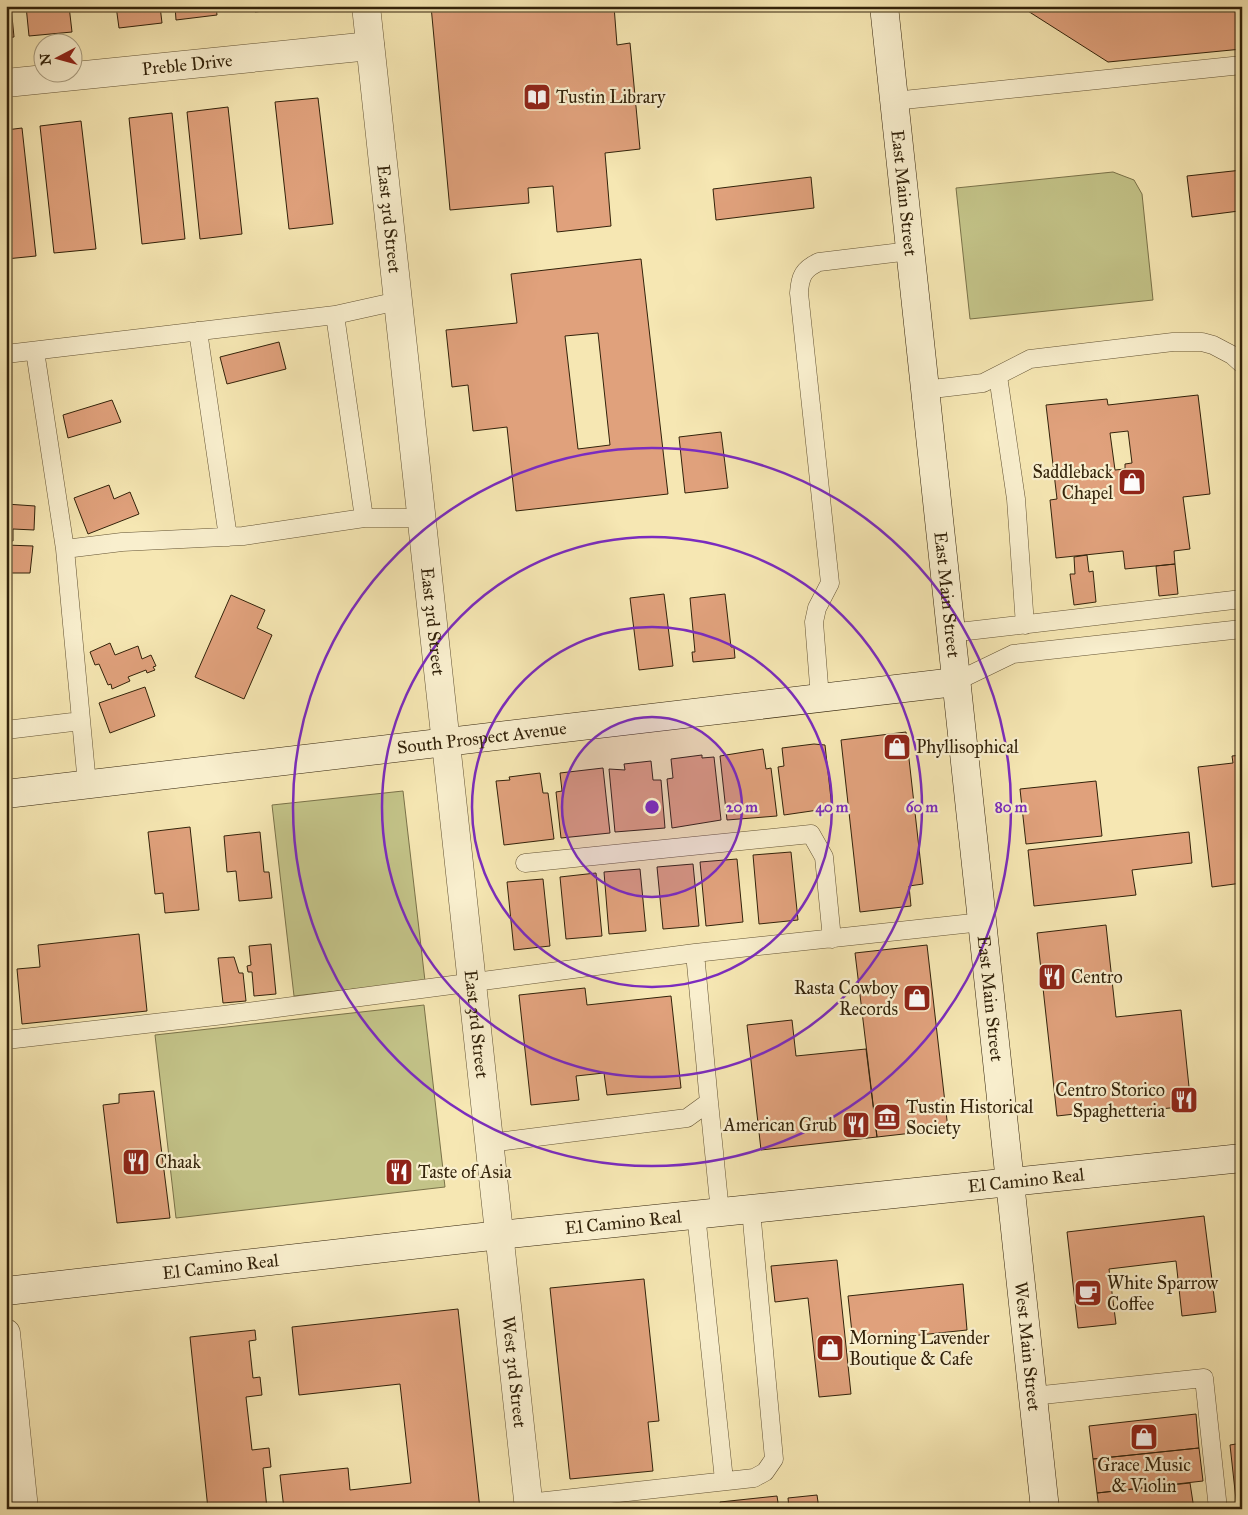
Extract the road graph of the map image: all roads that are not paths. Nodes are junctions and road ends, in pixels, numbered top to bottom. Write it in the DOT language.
graph roads {
  1 [pos="366,6"];
  2 [pos="884,6"];
  3 [pos="370,46"];
  4 [pos="1242,65"];
  5 [pos="6,84"];
  6 [pos="894,101"];
  7 [pos="910,251"];
  8 [pos="398,301"];
  9 [pos="335,315"];
  10 [pos="198,331"];
  11 [pos="35,351"];
  12 [pos="6,354"];
  13 [pos="1242,364"];
  14 [pos="998,376"];
  15 [pos="924,390"];
  16 [pos="364,518"];
  17 [pos="422,518"];
  18 [pos="228,537"];
  19 [pos="65,549"];
  20 [pos="1242,599"];
  21 [pos="1025,624"];
  22 [pos="1242,629"];
  23 [pos="950,633"];
  24 [pos="956,682"];
  25 [pos="820,698"];
  26 [pos="81,721"];
  27 [pos="6,730"];
  28 [pos="446,743"];
  29 [pos="87,784"];
  30 [pos="6,794"];
  31 [pos="525,863"];
  32 [pos="982,922"];
  33 [pos="832,939"];
  34 [pos="695,954"];
  35 [pos="472,983"];
  36 [pos="6,1040"];
  37 [pos="710,1102"];
  38 [pos="489,1143"];
  39 [pos="1242,1158"];
  40 [pos="1010,1183"];
  41 [pos="751,1210"];
  42 [pos="708,1213"];
  43 [pos="500,1235"];
  44 [pos="6,1291"];
  45 [pos="6,1333"];
  46 [pos="1032,1396"];
  47 [pos="724,1480"];
  48 [pos="528,1506"];
  49 [pos="24,1509"];
  50 [pos="1045,1509"];
  51 [pos="1218,1509"];
  1 -- 3 [label="street, East 3rd Street"];
  2 -- 6 [label="street, East Main Street"];
  3 -- 5 [label="street, Preble Drive"];
  3 -- 8 [label="street, East 3rd Street"];
  4 -- 6 [label="lane"];
  6 -- 7 [label="street, East Main Street"];
  7 -- 15 [label="street, East Main Street"];
  7 -- 25 [label="lane"];
  8 -- 9 [label="lane"];
  8 -- 17 [label="street, East 3rd Street"];
  9 -- 10 [label="lane"];
  9 -- 16 [label="lane"];
  10 -- 11 [label="lane"];
  10 -- 18 [label="lane"];
  11 -- 12 [label="lane"];
  11 -- 19 [label="lane"];
  13 -- 14 [label="lane"];
  14 -- 15 [label="lane"];
  14 -- 21 [label="lane"];
  15 -- 23 [label="street, East Main Street"];
  16 -- 17 [label="lane"];
  16 -- 18 [label="lane"];
  17 -- 28 [label="street, East 3rd Street"];
  18 -- 19 [label="lane"];
  19 -- 26 [label="lane"];
  20 -- 21 [label="lane"];
  21 -- 23 [label="lane"];
  22 -- 24 [label="lane"];
  23 -- 24 [label="street, East Main Street"];
  24 -- 25 [label="street, South Prospect Avenue"];
  24 -- 32 [label="street, East Main Street"];
  25 -- 28 [label="street, South Prospect Avenue"];
  26 -- 27 [label="lane"];
  26 -- 29 [label="lane"];
  28 -- 29 [label="street, South Prospect Avenue"];
  28 -- 35 [label="street, East 3rd Street"];
  29 -- 30 [label="street, South Prospect Avenue"];
  31 -- 33 [label="lane"];
  32 -- 33 [label="lane"];
  32 -- 40 [label="street, East Main Street"];
  33 -- 34 [label="lane"];
  34 -- 35 [label="lane"];
  34 -- 37 [label="lane"];
  35 -- 36 [label="lane"];
  35 -- 38 [label="street, East 3rd Street"];
  37 -- 38 [label="lane"];
  37 -- 42 [label="lane"];
  38 -- 43 [label="street, East 3rd Street"];
  39 -- 40 [label="street, El Camino Real"];
  40 -- 41 [label="street, El Camino Real"];
  40 -- 46 [label="street, West Main Street"];
  41 -- 42 [label="street, El Camino Real"];
  41 -- 47 [label="lane"];
  42 -- 43 [label="street, El Camino Real"];
  42 -- 47 [label="lane"];
  43 -- 44 [label="street, El Camino Real"];
  43 -- 48 [label="street, West 3rd Street"];
  45 -- 49 [label="street"];
  46 -- 50 [label="street, West Main Street"];
  46 -- 51 [label="lane"];
  47 -- 48 [label="lane"];
}
